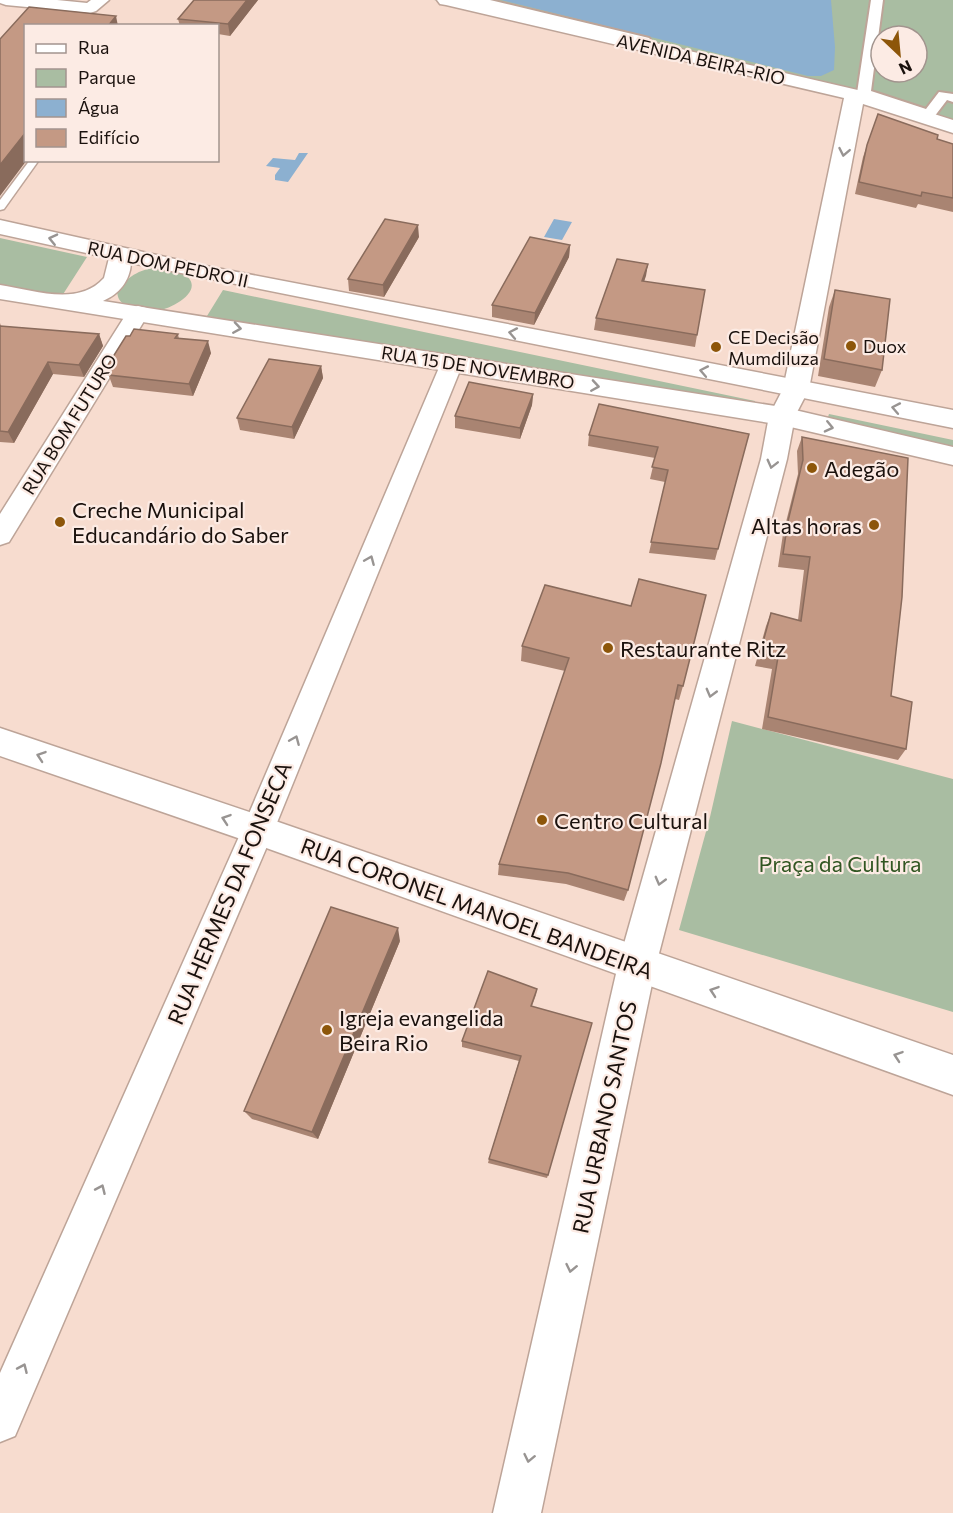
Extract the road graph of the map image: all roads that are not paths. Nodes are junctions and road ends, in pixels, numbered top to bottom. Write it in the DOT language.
graph roads {
  1 [pos="6,0"];
  2 [pos="101,0"];
  3 [pos="446,0"];
  4 [pos="475,0"];
  5 [pos="877,0"];
  6 [pos="860,94"];
  7 [pos="953,98"];
  8 [pos="953,127"];
  9 [pos="34,162"];
  10 [pos="0,207"];
  11 [pos="0,228"];
  12 [pos="120,255"];
  13 [pos="237,279"];
  14 [pos="0,292"];
  15 [pos="336,298"];
  16 [pos="69,302"];
  17 [pos="196,307"];
  18 [pos="138,313"];
  19 [pos="452,363"];
  20 [pos="796,389"];
  21 [pos="782,416"];
  22 [pos="953,419"];
  23 [pos="953,456"];
  24 [pos="0,535"];
  25 [pos="0,741"];
  26 [pos="258,830"];
  27 [pos="637,965"];
  28 [pos="953,1075"];
  29 [pos="0,1421"];
  30 [pos="517,1513"];
  1 -- 2 [label="street"];
  3 -- 6 [label="main road, AVENIDA BEIRA-RIO"];
  4 -- 6 [label="street"];
  5 -- 6 [label="street"];
  6 -- 7 [label="street"];
  6 -- 8 [label="main road, AVENIDA BEIRA-RIO"];
  6 -- 20 [label="main road, RUA URBANO SANTOS, one-way"];
  9 -- 10 [label="lane"];
  12 -- 11 [label="main road, RUA DOM PEDRO II, one-way"];
  12 -- 13 [label="main road, RUA DOM PEDRO II"];
  12 -- 16 [label="main road"];
  13 -- 15 [label="main road, RUA DOM PEDRO II"];
  13 -- 17 [label="main road"];
  14 -- 16 [label="main road, RUA 15 DE NOVEMBRO"];
  20 -- 15 [label="main road, RUA 15 DE NOVEMBRO, one-way"];
  16 -- 18 [label="main road, RUA 15 DE NOVEMBRO"];
  17 -- 18 [label="main road, RUA 15 DE NOVEMBRO"];
  17 -- 19 [label="main road, RUA 15 DE NOVEMBRO, one-way"];
  18 -- 24 [label="street, RUA BOM FUTURO"];
  19 -- 21 [label="main road, RUA 15 DE NOVEMBRO, one-way"];
  26 -- 19 [label="street, RUA HERMES DA FONSECA, one-way"];
  20 -- 21 [label="main road, RUA URBANO SANTOS"];
  22 -- 20 [label="main road, RUA 15 DE NOVEMBRO, one-way"];
  21 -- 23 [label="main road, RUA 15 DE NOVEMBRO, one-way"];
  21 -- 27 [label="main road, RUA URBANO SANTOS, one-way"];
  26 -- 25 [label="main road, RUA CORONEL MANOEL BANDEIRA, one-way"];
  26 -- 27 [label="main road, RUA CORONEL MANOEL BANDEIRA"];
  29 -- 26 [label="street, RUA HERMES DA FONSECA, one-way"];
  28 -- 27 [label="main road, RUA CORONEL MANOEL BANDEIRA, one-way"];
  27 -- 30 [label="main road, RUA URBANO SANTOS, one-way"];
}
